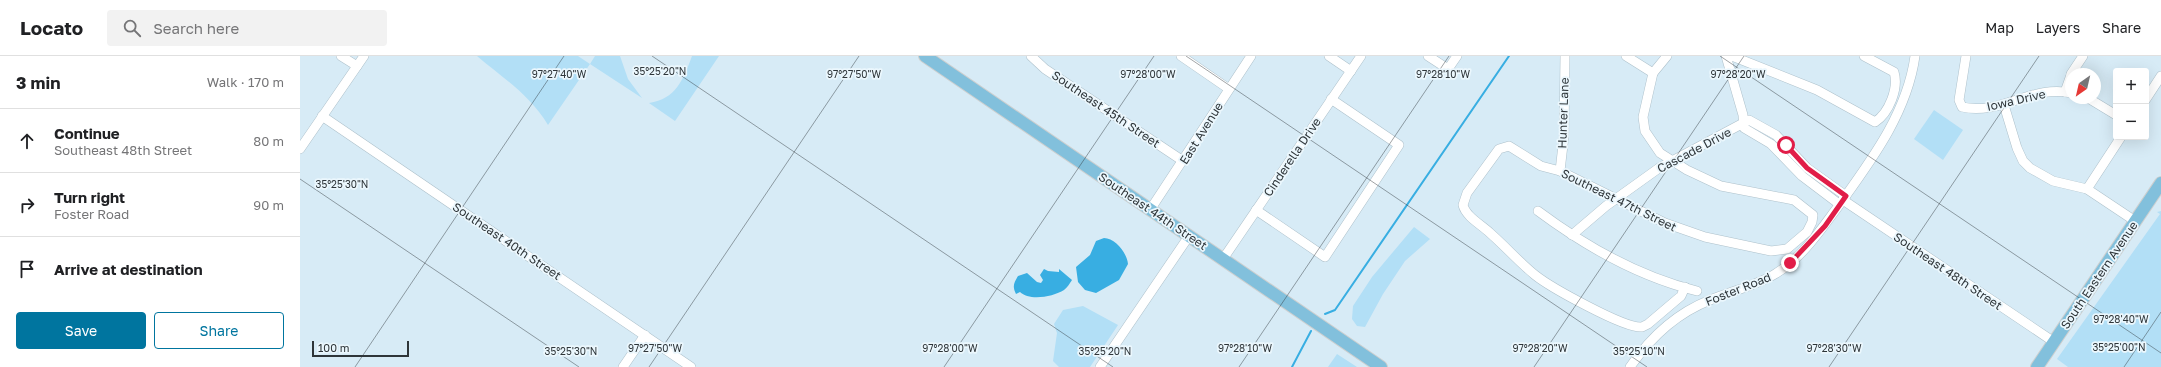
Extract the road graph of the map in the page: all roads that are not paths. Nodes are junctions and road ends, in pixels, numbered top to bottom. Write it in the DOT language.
graph roads {
  1 [pos="341,56"];
  2 [pos="364,56"];
  3 [pos="1031,56"];
  4 [pos="1181,56"];
  5 [pos="1251,56"];
  6 [pos="1329,56"];
  7 [pos="1361,56"];
  8 [pos="1428,56"];
  9 [pos="1457,56"];
  10 [pos="1565,56"];
  11 [pos="1626,56"];
  12 [pos="1667,56"];
  13 [pos="1726,56"];
  14 [pos="1732,56"];
  15 [pos="1864,56"];
  16 [pos="1915,56"];
  17 [pos="1966,56"];
  18 [pos="2083,56"];
  19 [pos="930,58"];
  20 [pos="357,66"];
  21 [pos="2075,68"];
  22 [pos="1351,70"];
  23 [pos="1653,73"];
  24 [pos="2161,76"];
  25 [pos="1228,89"];
  26 [pos="2065,93"];
  27 [pos="2149,94"];
  28 [pos="1330,99"];
  29 [pos="2098,104"];
  30 [pos="2004,105"];
  31 [pos="2113,113"];
  32 [pos="322,116"];
  33 [pos="1743,122"];
  34 [pos="304,136"];
  35 [pos="2119,140"];
  36 [pos="300,149"];
  37 [pos="1183,161"];
  38 [pos="1672,162"];
  39 [pos="1560,170"];
  40 [pos="2161,183"];
  41 [pos="2087,189"];
  42 [pos="1615,200"];
  43 [pos="1842,200"];
  44 [pos="1150,210"];
  45 [pos="1256,210"];
  46 [pos="1538,211"];
  47 [pos="2135,221"];
  48 [pos="1572,235"];
  49 [pos="1189,236"];
  50 [pos="1223,259"];
  51 [pos="1685,288"];
  52 [pos="1697,290"];
  53 [pos="644,335"];
  54 [pos="2054,342"];
  55 [pos="623,367"];
  56 [pos="691,367"];
  57 [pos="1100,367"];
  58 [pos="1381,367"];
  59 [pos="1630,367"];
  60 [pos="2038,367"];
  1 -- 20 [label="street"];
  2 -- 20 [label="street"];
  3 -- 37 [label="street, Southeast 45th Street"];
  4 -- 25 [label="street"];
  5 -- 25 [label="street, East Avenue"];
  6 -- 22 [label="street"];
  7 -- 22 [label="street, Cinderella Drive"];
  8 -- 9 [label="street"];
  10 -- 39 [label="street, Hunter Lane"];
  11 -- 23 [label="street"];
  12 -- 23 [label="street"];
  13 -- 33 [label="street, Cascade Drive"];
  14 -- 15 [label="street"];
  16 -- 43 [label="street, Foster Road"];
  17 -- 30 [label="street, Iowa Drive"];
  18 -- 21 [label="street"];
  19 -- 44 [label="main road, Southeast 44th Street"];
  20 -- 32 [label="street"];
  22 -- 28 [label="street, Cinderella Drive"];
  23 -- 38 [label="street"];
  24 -- 27 [label="street"];
  25 -- 37 [label="street, East Avenue"];
  26 -- 30 [label="street, Iowa Drive"];
  28 -- 45 [label="street, Cinderella Drive"];
  28 -- 45 [label="street"];
  29 -- 31 [label="street"];
  30 -- 41 [label="street"];
  32 -- 34 [label="street"];
  32 -- 53 [label="street, Southeast 40th Street"];
  33 -- 38 [label="street, Cascade Drive"];
  33 -- 43 [label="street, Southeast 48th Street"];
  34 -- 36 [label="street"];
  35 -- 41 [label="street"];
  37 -- 44 [label="street, East Avenue"];
  38 -- 42 [label="street, Cascade Drive"];
  38 -- 42 [label="street, Southeast 47th Street"];
  39 -- 42 [label="street, Southeast 47th Street"];
  39 -- 51 [label="street, Southeast 47th Street"];
  40 -- 47 [label="main road, South Eastern Avenue"];
  41 -- 47 [label="street"];
  42 -- 48 [label="street, Cascade Drive"];
  43 -- 54 [label="street, Southeast 48th Street"];
  43 -- 59 [label="street, Foster Road"];
  44 -- 49 [label="main road, Southeast 44th Street"];
  45 -- 50 [label="street, Cinderella Drive"];
  46 -- 48 [label="street"];
  47 -- 54 [label="main road, South Eastern Avenue"];
  48 -- 51 [label="street"];
  49 -- 50 [label="main road, Southeast 44th Street"];
  49 -- 57 [label="street"];
  50 -- 58 [label="main road, Southeast 44th Street"];
  51 -- 52 [label="street"];
  53 -- 55 [label="street"];
  53 -- 56 [label="street, Southeast 40th Street"];
  54 -- 60 [label="main road, South Eastern Avenue"];
}
